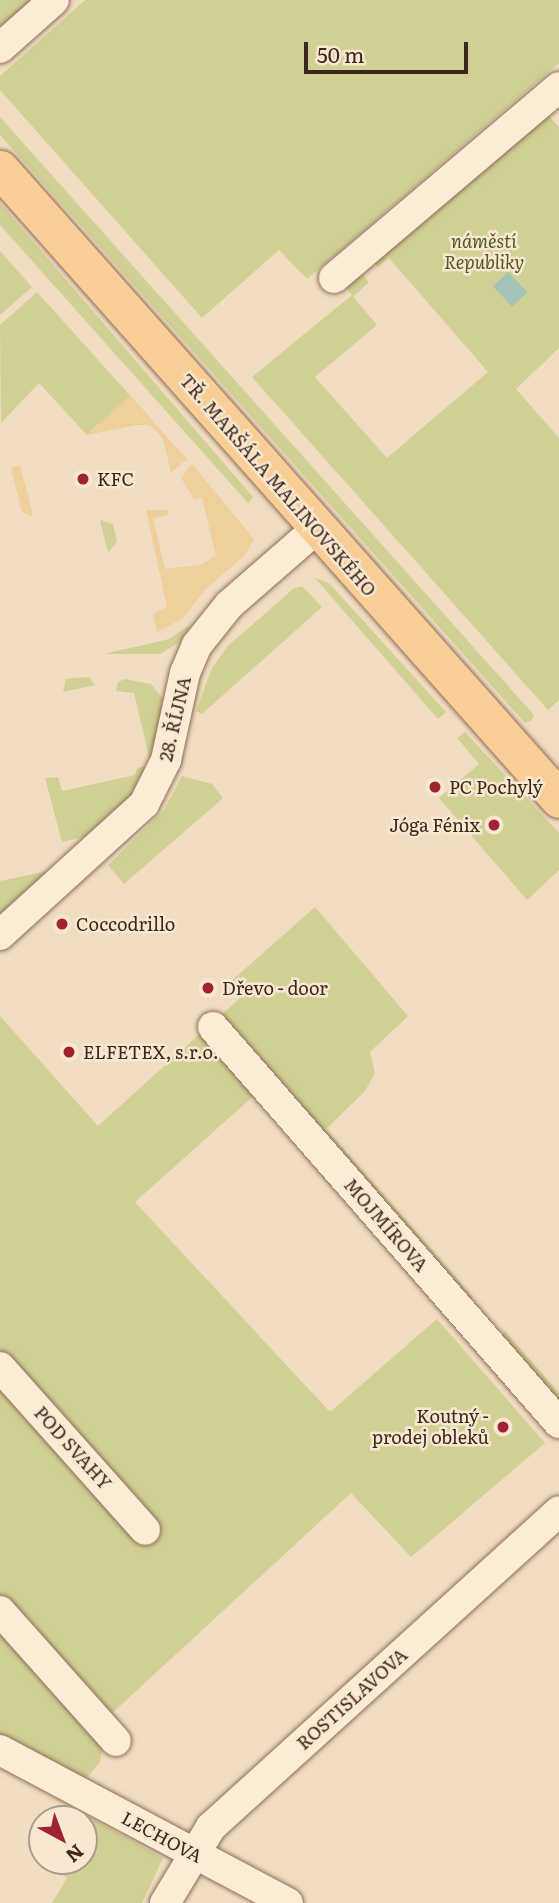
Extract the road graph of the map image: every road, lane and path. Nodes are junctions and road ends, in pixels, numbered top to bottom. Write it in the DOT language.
graph roads {
  1 [pos="54,0"];
  2 [pos="0,48"];
  3 [pos="559,87"];
  4 [pos="0,169"];
  5 [pos="334,278"];
  6 [pos="316,529"];
  7 [pos="559,799"];
  8 [pos="0,935"];
  9 [pos="213,1027"];
  10 [pos="0,1367"];
  11 [pos="559,1423"];
  12 [pos="559,1511"];
  13 [pos="145,1530"];
  14 [pos="0,1611"];
  15 [pos="116,1741"];
  16 [pos="0,1751"];
  17 [pos="192,1853"];
  18 [pos="165,1903"];
  19 [pos="288,1903"];
  1 -- 2 [label="street"];
  3 -- 5 [label="street"];
  4 -- 6 [label="main road, TŘ. MARŠÁLA MALINOVSKÉHO"];
  6 -- 7 [label="main road, TŘ. MARŠÁLA MALINOVSKÉHO"];
  6 -- 8 [label="street, 28. ŘÍJNA"];
  9 -- 11 [label="street, MOJMÍROVA"];
  10 -- 13 [label="street, POD SVAHY"];
  12 -- 17 [label="street, ROSTISLAVOVA"];
  14 -- 15 [label="street"];
  16 -- 17 [label="street, LECHOVA"];
  17 -- 18 [label="street, ROSTISLAVOVA"];
  17 -- 19 [label="street, LECHOVA"];
}
